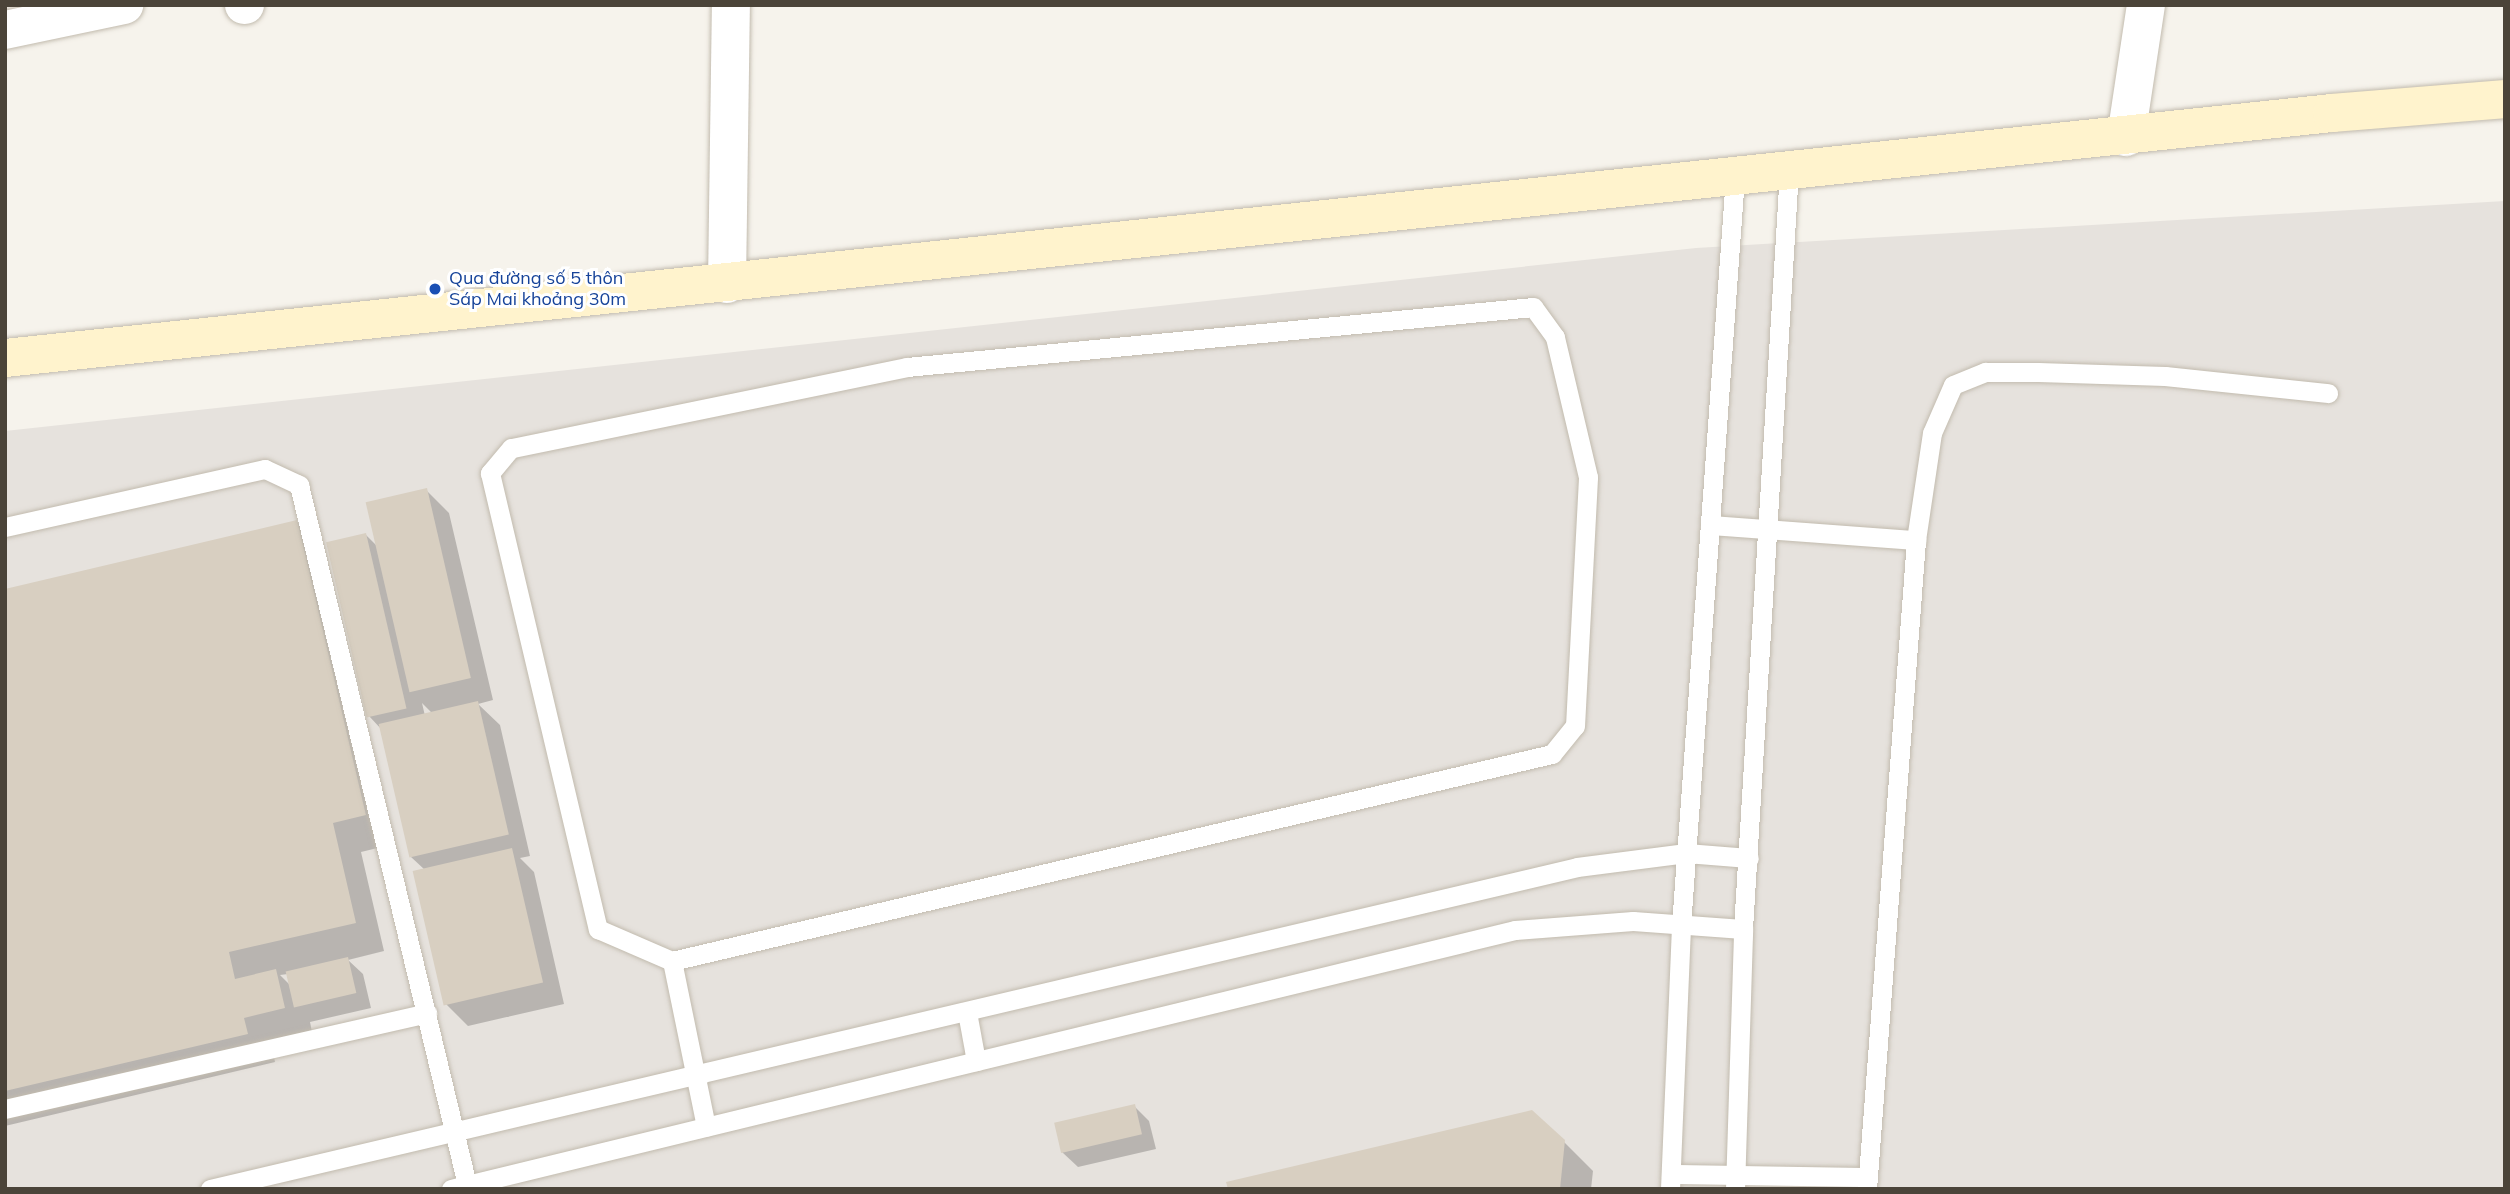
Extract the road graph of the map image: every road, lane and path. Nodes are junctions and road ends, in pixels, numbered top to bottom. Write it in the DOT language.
graph roads {
  1 [pos="124,5"];
  2 [pos="732,5"];
  3 [pos="2146,5"];
  4 [pos="5,30"];
  5 [pos="2505,99"];
  6 [pos="2126,138"];
  7 [pos="1789,171"];
  8 [pos="1735,176"];
  9 [pos="727,285"];
  10 [pos="5,358"];
  11 [pos="2328,393"];
  12 [pos="1710,525"];
  13 [pos="5,527"];
  14 [pos="1768,528"];
  15 [pos="1916,540"];
  16 [pos="1686,853"];
  17 [pos="1749,858"];
  18 [pos="1681,926"];
  19 [pos="1743,929"];
  20 [pos="672,961"];
  21 [pos="967,1012"];
  22 [pos="427,1013"];
  23 [pos="976,1061"];
  24 [pos="695,1076"];
  25 [pos="5,1110"];
  26 [pos="706,1126"];
  27 [pos="454,1133"];
  28 [pos="1670,1181"];
  29 [pos="1735,1182"];
  30 [pos="1868,1183"];
  31 [pos="459,1187"];
  32 [pos="210,1189"];
  1 -- 4 [label="street"];
  2 -- 9 [label="street"];
  3 -- 6 [label="street"];
  5 -- 6 [label="street"];
  6 -- 7 [label="street"];
  7 -- 8 [label="street"];
  7 -- 14 [label="lane"];
  8 -- 9 [label="street"];
  8 -- 12 [label="lane"];
  9 -- 10 [label="street"];
  11 -- 15 [label="lane"];
  12 -- 14 [label="lane"];
  12 -- 16 [label="lane"];
  13 -- 22 [label="lane"];
  14 -- 15 [label="lane"];
  14 -- 17 [label="lane"];
  15 -- 30 [label="lane"];
  16 -- 17 [label="lane"];
  16 -- 18 [label="lane"];
  16 -- 21 [label="lane"];
  17 -- 19 [label="lane"];
  18 -- 19 [label="lane"];
  18 -- 23 [label="lane"];
  18 -- 28 [label="lane"];
  19 -- 29 [label="lane"];
  20 -- 20 [label="lane"];
  20 -- 24 [label="lane"];
  21 -- 23 [label="lane"];
  21 -- 24 [label="lane"];
  22 -- 25 [label="lane"];
  22 -- 27 [label="lane"];
  23 -- 26 [label="lane"];
  24 -- 26 [label="lane"];
  24 -- 27 [label="lane"];
  26 -- 31 [label="lane"];
  27 -- 31 [label="lane"];
  27 -- 32 [label="lane"];
  28 -- 29 [label="lane"];
  29 -- 30 [label="lane"];
}
